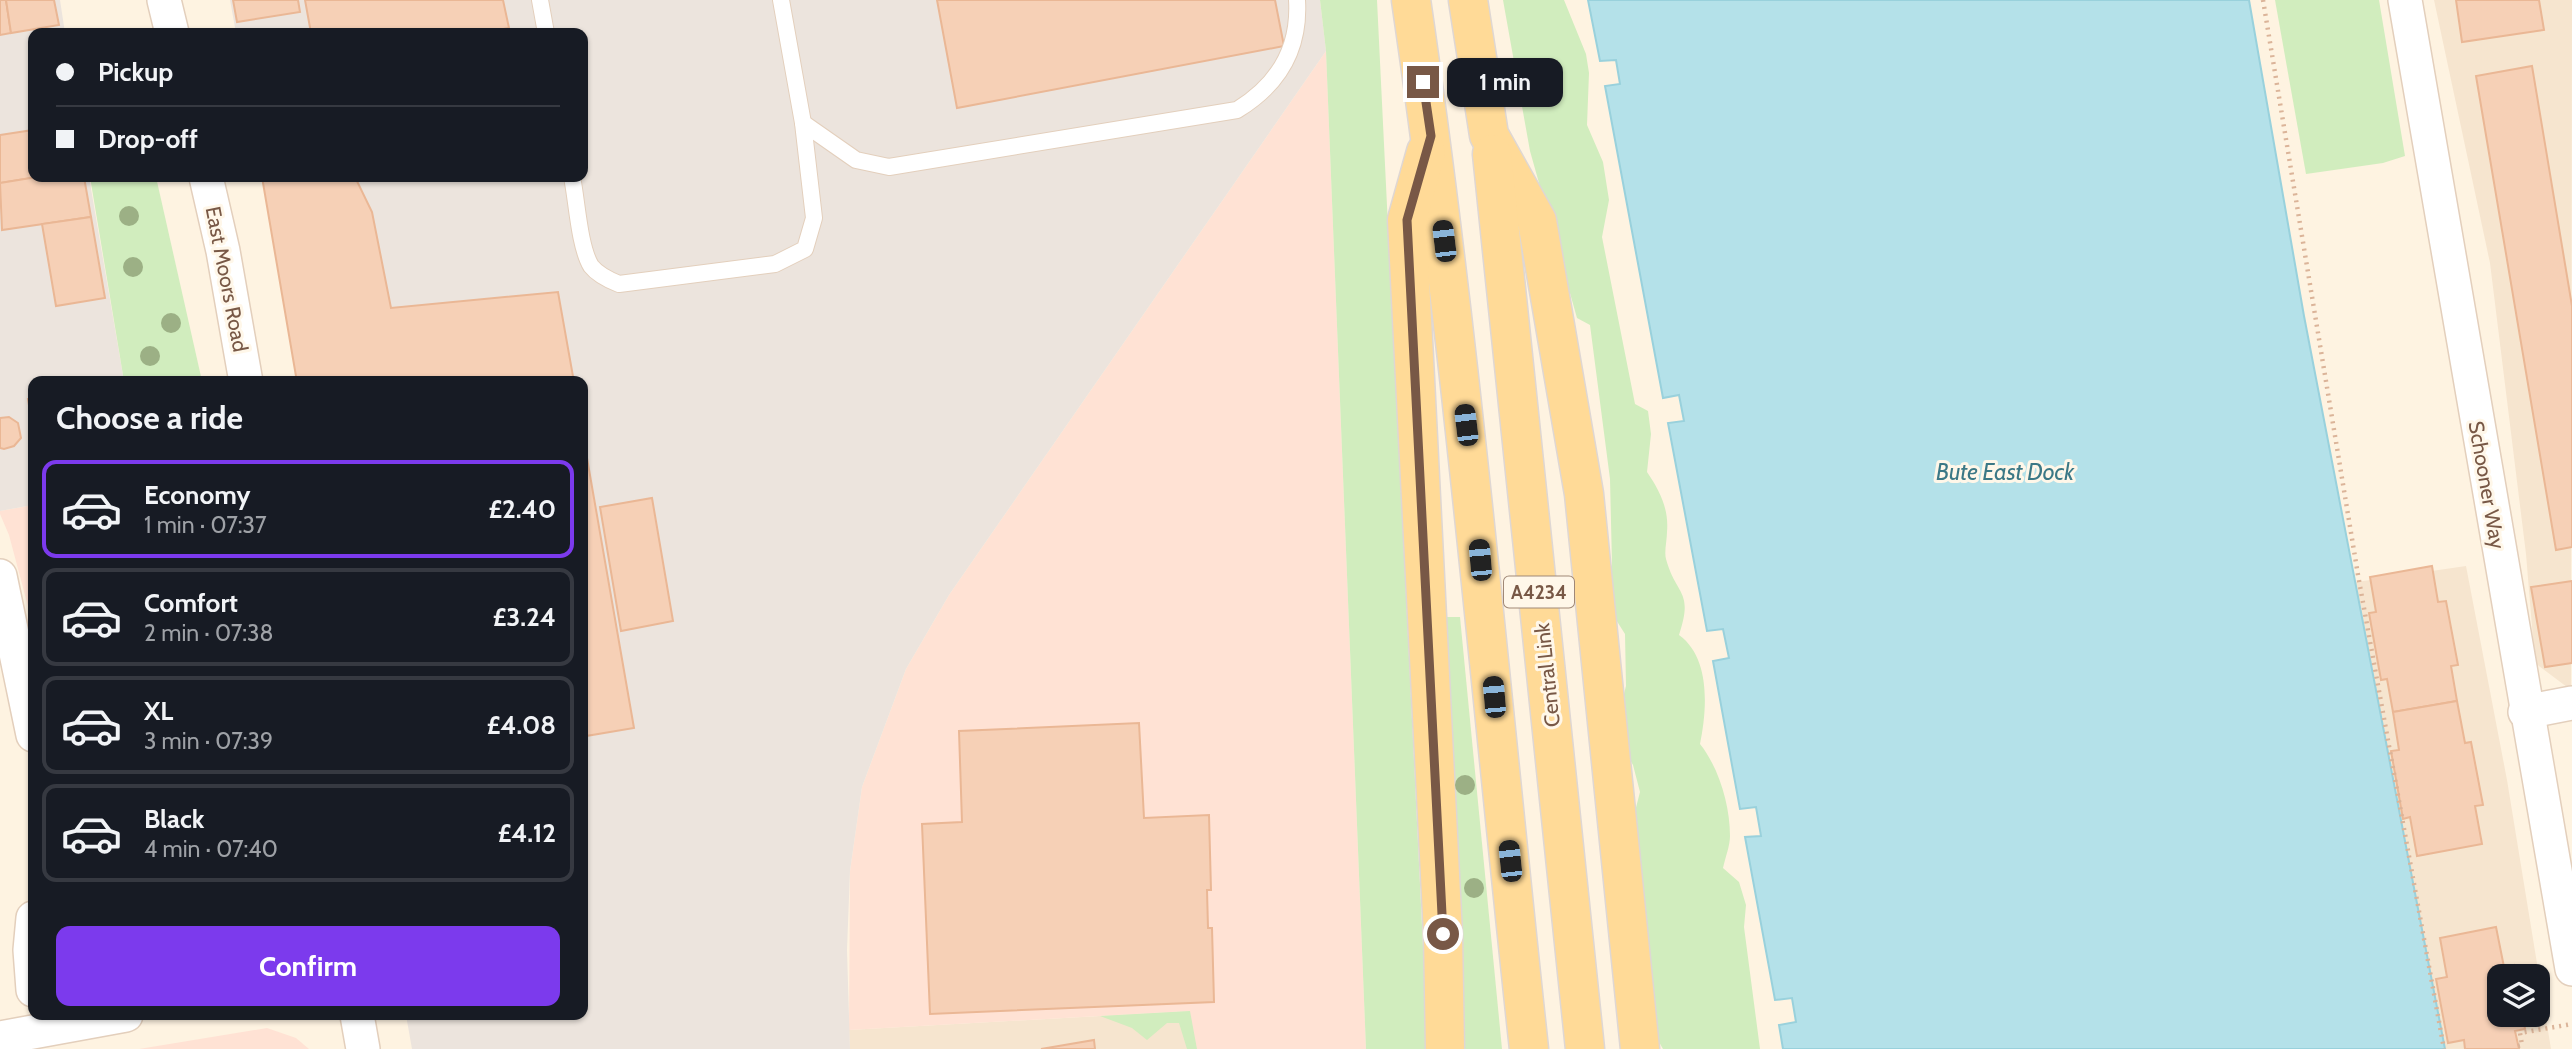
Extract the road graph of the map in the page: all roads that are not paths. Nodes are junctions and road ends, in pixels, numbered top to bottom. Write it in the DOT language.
graph roads {
  1 [pos="164,0"];
  2 [pos="540,0"];
  3 [pos="780,0"];
  4 [pos="1297,0"];
  5 [pos="1411,0"];
  6 [pos="1468,0"];
  7 [pos="2405,0"];
  8 [pos="171,28"];
  9 [pos="545,28"];
  10 [pos="803,123"];
  11 [pos="1489,135"];
  12 [pos="1431,136"];
  13 [pos="207,182"];
  14 [pos="573,182"];
  15 [pos="245,376"];
  16 [pos="0,576"];
  17 [pos="2572,703"];
  18 [pos="28,711"];
  19 [pos="2525,712"];
  20 [pos="2572,969"];
  21 [pos="72,1020"];
  22 [pos="358,1020"];
  23 [pos="39,1023"];
  24 [pos="0,1038"];
  25 [pos="363,1049"];
  26 [pos="1445,1049"];
  27 [pos="1529,1049"];
  28 [pos="1585,1049"];
  29 [pos="1640,1049"];
  1 -- 8 [label="street"];
  2 -- 9 [label="lane"];
  3 -- 10 [label="lane"];
  4 -- 10 [label="lane"];
  5 -- 12 [label="main road, A4234"];
  6 -- 11 [label="main road, A4234"];
  7 -- 19 [label="street, Schooner Way"];
  10 -- 14 [label="lane"];
  11 -- 28 [label="main road, Central Link / A4234"];
  11 -- 29 [label="main road"];
  12 -- 26 [label="main road"];
  12 -- 27 [label="main road, A4234"];
  13 -- 15 [label="street, East Moors Road"];
  16 -- 18 [label="street"];
  17 -- 19 [label="street"];
  19 -- 20 [label="street, Schooner Way"];
  21 -- 23 [label="street"];
  22 -- 25 [label="street"];
  23 -- 24 [label="street"];
}
